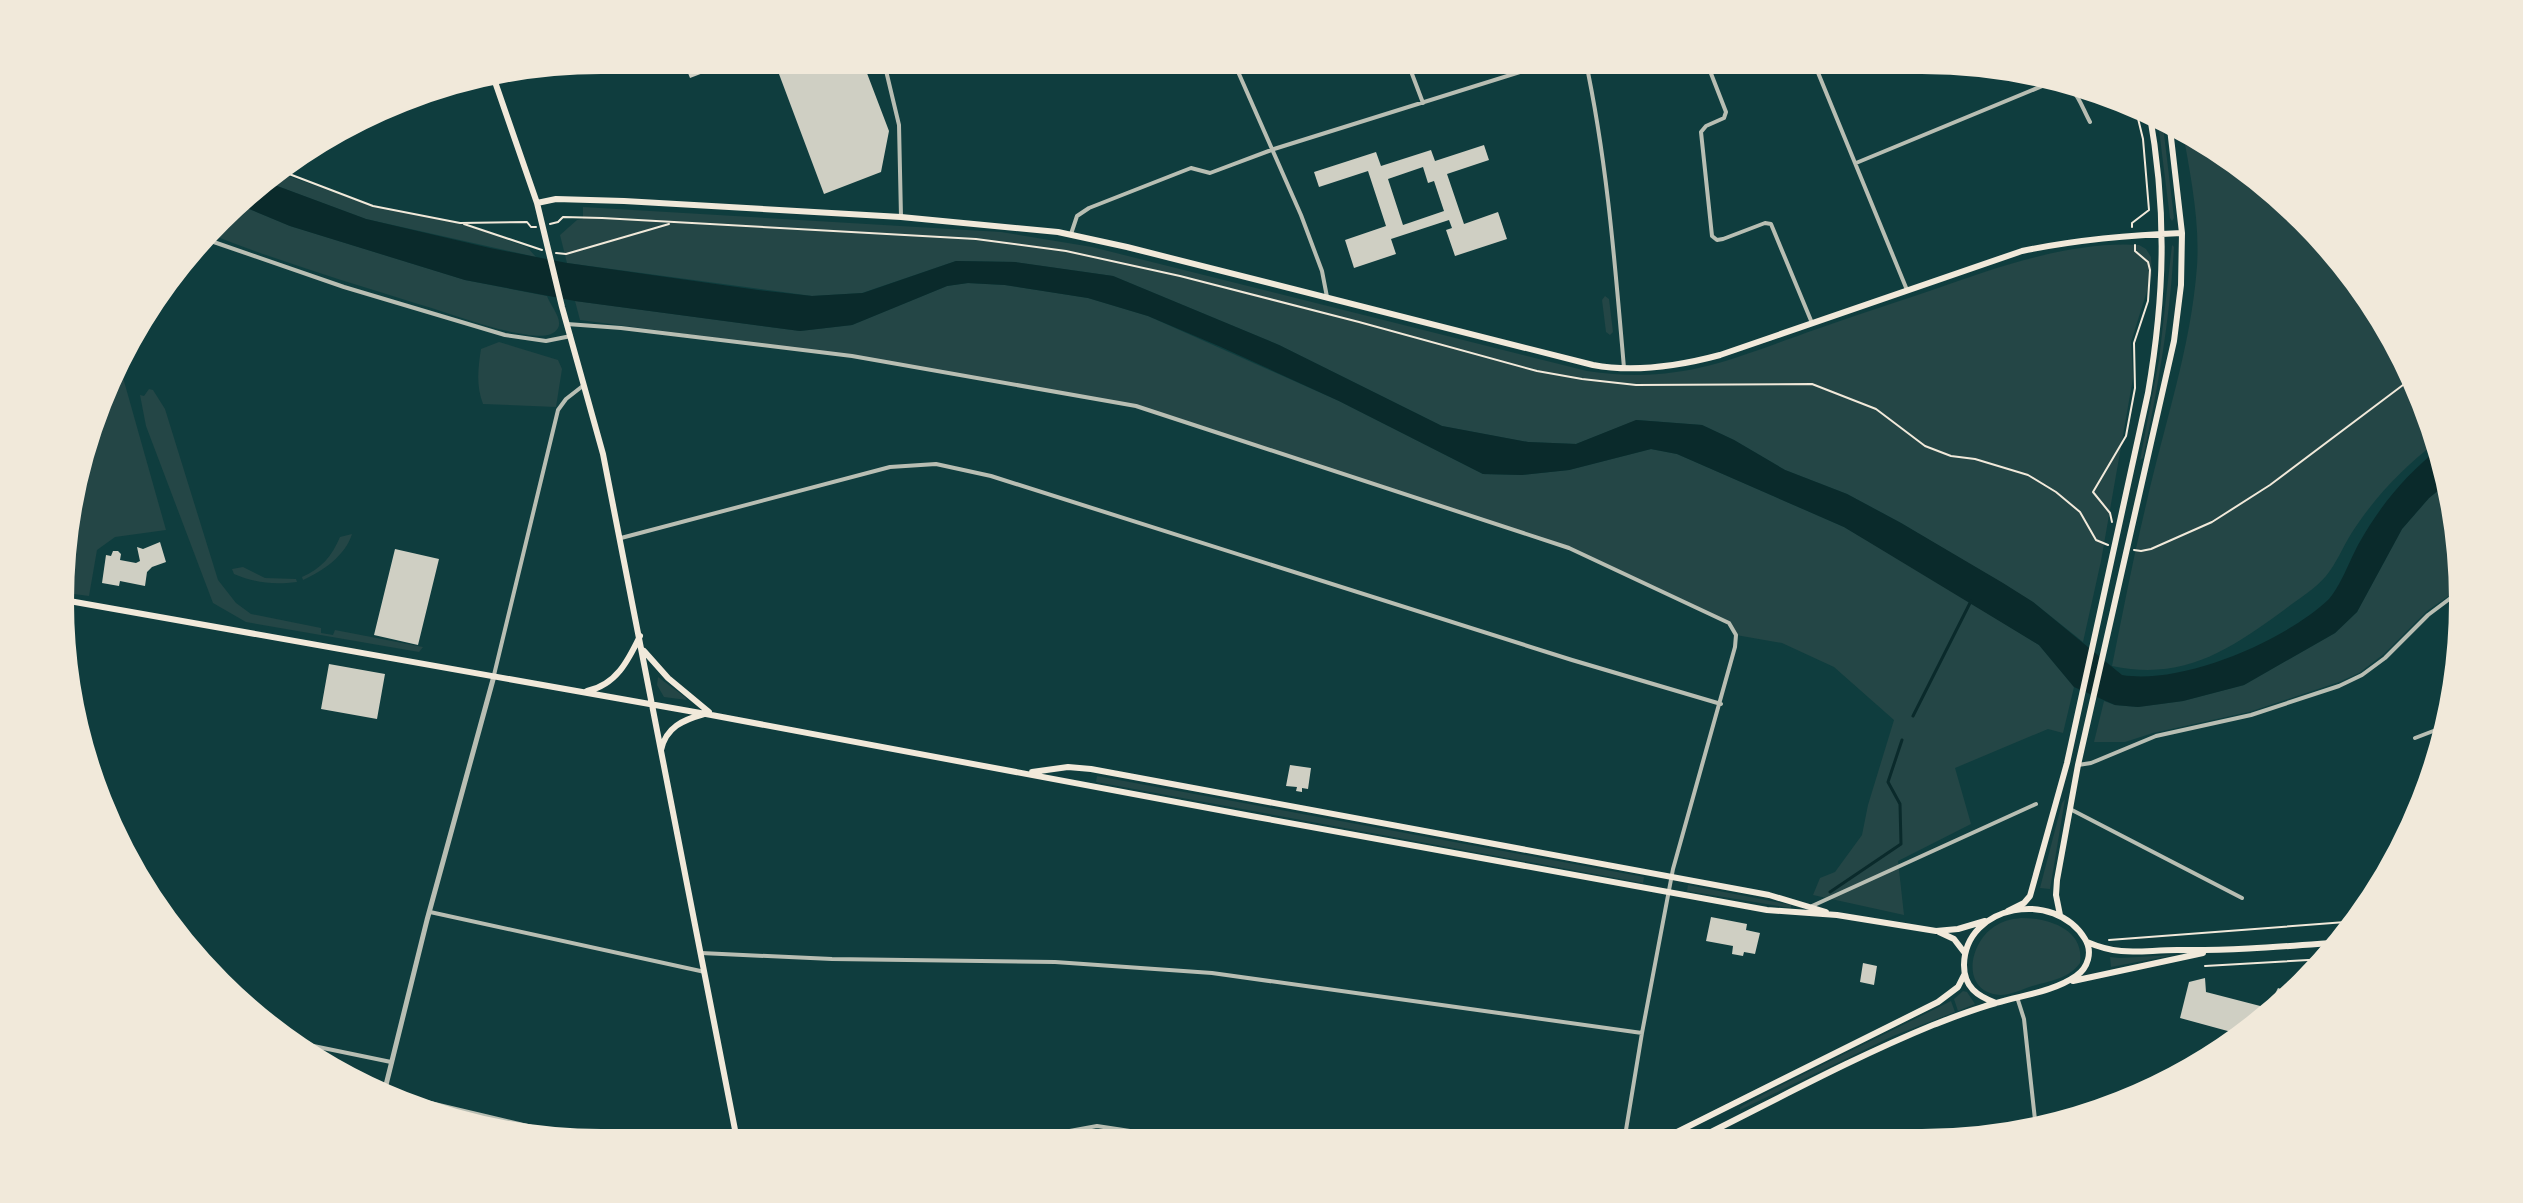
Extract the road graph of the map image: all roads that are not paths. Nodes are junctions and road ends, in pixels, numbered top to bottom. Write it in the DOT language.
graph roads {
  1 [pos="886,72"];
  2 [pos="1238,72"];
  3 [pos="1411,72"];
  4 [pos="1521,72"];
  5 [pos="1588,72"];
  6 [pos="1710,72"];
  7 [pos="1818,72"];
  8 [pos="496,83"];
  9 [pos="2042,86"];
  10 [pos="2075,95"];
  11 [pos="1423,103"];
  12 [pos="2090,122"];
  13 [pos="2151,125"];
  14 [pos="2171,135"];
  15 [pos="1274,149"];
  16 [pos="1856,163"];
  17 [pos="537,203"];
  18 [pos="901,217"];
  19 [pos="2182,233"];
  20 [pos="1071,234"];
  21 [pos="2163,234"];
  22 [pos="213,242"];
  23 [pos="1907,290"];
  24 [pos="1327,299"];
  25 [pos="1812,323"];
  26 [pos="567,324"];
  27 [pos="571,336"];
  28 [pos="1624,368"];
  29 [pos="585,384"];
  30 [pos="621,538"];
  31 [pos="2451,598"];
  32 [pos="72,601"];
  33 [pos="640,636"];
  34 [pos="642,649"];
  35 [pos="494,675"];
  36 [pos="584,691"];
  37 [pos="652,704"];
  38 [pos="1721,704"];
  39 [pos="706,714"];
  40 [pos="715,715"];
  41 [pos="2435,730"];
  42 [pos="2415,738"];
  43 [pos="661,754"];
  44 [pos="2078,765"];
  45 [pos="1027,773"];
  46 [pos="2036,804"];
  47 [pos="2070,809"];
  48 [pos="1672,876"];
  49 [pos="1668,893"];
  50 [pos="2242,898"];
  51 [pos="1810,907"];
  52 [pos="2008,911"];
  53 [pos="430,912"];
  54 [pos="1837,915"];
  55 [pos="2060,915"];
  56 [pos="1985,921"];
  57 [pos="1936,931"];
  58 [pos="2087,942"];
  59 [pos="2326,943"];
  60 [pos="2210,951"];
  61 [pos="1964,952"];
  62 [pos="701,953"];
  63 [pos="705,972"];
  64 [pos="1964,975"];
  65 [pos="2065,983"];
  66 [pos="2017,997"];
  67 [pos="1996,1003"];
  68 [pos="1642,1033"];
  69 [pos="314,1046"];
  70 [pos="391,1062"];
  71 [pos="385,1085"];
  72 [pos="1725,1108"];
  73 [pos="456,1110"];
  74 [pos="2035,1119"];
  75 [pos="1732,1122"];
  76 [pos="510,1123"];
  77 [pos="735,1131"];
  78 [pos="1070,1131"];
  79 [pos="1130,1131"];
  80 [pos="1626,1131"];
  81 [pos="1679,1131"];
  82 [pos="1714,1131"];
  1 -- 18 [label="street"];
  2 -- 15 [label="street"];
  3 -- 11 [label="street"];
  4 -- 11 [label="street"];
  5 -- 28 [label="street"];
  6 -- 25 [label="street"];
  7 -- 16 [label="street"];
  8 -- 17 [label="main road"];
  9 -- 16 [label="street"];
  10 -- 12 [label="street"];
  11 -- 15 [label="street"];
  13 -- 21 [label="main road"];
  14 -- 19 [label="main road"];
  15 -- 20 [label="street"];
  15 -- 24 [label="street"];
  16 -- 23 [label="street"];
  17 -- 18 [label="main road"];
  17 -- 26 [label="main road"];
  18 -- 20 [label="main road"];
  19 -- 21 [label="main road"];
  19 -- 44 [label="main road"];
  20 -- 24 [label="main road"];
  21 -- 23 [label="main road"];
  21 -- 52 [label="main road"];
  22 -- 27 [label="street"];
  23 -- 25 [label="main road"];
  24 -- 28 [label="main road"];
  25 -- 28 [label="main road"];
  26 -- 27 [label="main road"];
  26 -- 38 [label="street"];
  27 -- 29 [label="main road"];
  29 -- 30 [label="main road"];
  29 -- 35 [label="street"];
  30 -- 33 [label="main road"];
  30 -- 38 [label="street"];
  31 -- 44 [label="street"];
  32 -- 35 [label="main road"];
  33 -- 34 [label="main road"];
  33 -- 36 [label="main road"];
  34 -- 37 [label="main road"];
  34 -- 40 [label="main road"];
  35 -- 36 [label="main road"];
  35 -- 53 [label="street"];
  36 -- 37 [label="main road"];
  37 -- 39 [label="main road"];
  37 -- 43 [label="main road"];
  38 -- 48 [label="street"];
  39 -- 40 [label="main road"];
  39 -- 43 [label="main road"];
  40 -- 45 [label="main road"];
  41 -- 42 [label="street"];
  43 -- 62 [label="main road"];
  44 -- 47 [label="main road"];
  45 -- 48 [label="main road"];
  45 -- 49 [label="main road"];
  46 -- 51 [label="street"];
  47 -- 50 [label="street"];
  47 -- 55 [label="main road"];
  48 -- 49 [label="street"];
  48 -- 51 [label="main road"];
  49 -- 54 [label="main road"];
  49 -- 68 [label="street"];
  51 -- 54 [label="main road"];
  52 -- 55 [label="main road"];
  52 -- 56 [label="main road"];
  53 -- 63 [label="street"];
  53 -- 70 [label="street"];
  54 -- 57 [label="main road"];
  55 -- 58 [label="main road"];
  56 -- 57 [label="main road"];
  56 -- 61 [label="main road"];
  57 -- 61 [label="main road"];
  58 -- 60 [label="main road"];
  58 -- 65 [label="main road"];
  59 -- 60 [label="main road"];
  60 -- 65 [label="main road"];
  61 -- 64 [label="main road"];
  62 -- 63 [label="main road"];
  62 -- 68 [label="street"];
  63 -- 77 [label="main road"];
  64 -- 67 [label="main road"];
  64 -- 72 [label="main road"];
  65 -- 66 [label="main road"];
  66 -- 67 [label="main road"];
  66 -- 74 [label="street"];
  67 -- 75 [label="main road"];
  68 -- 80 [label="street"];
  69 -- 70 [label="street"];
  70 -- 71 [label="street"];
  72 -- 75 [label="main road"];
  72 -- 81 [label="main road"];
  73 -- 76 [label="street"];
  75 -- 82 [label="main road"];
  78 -- 79 [label="street"];
}
